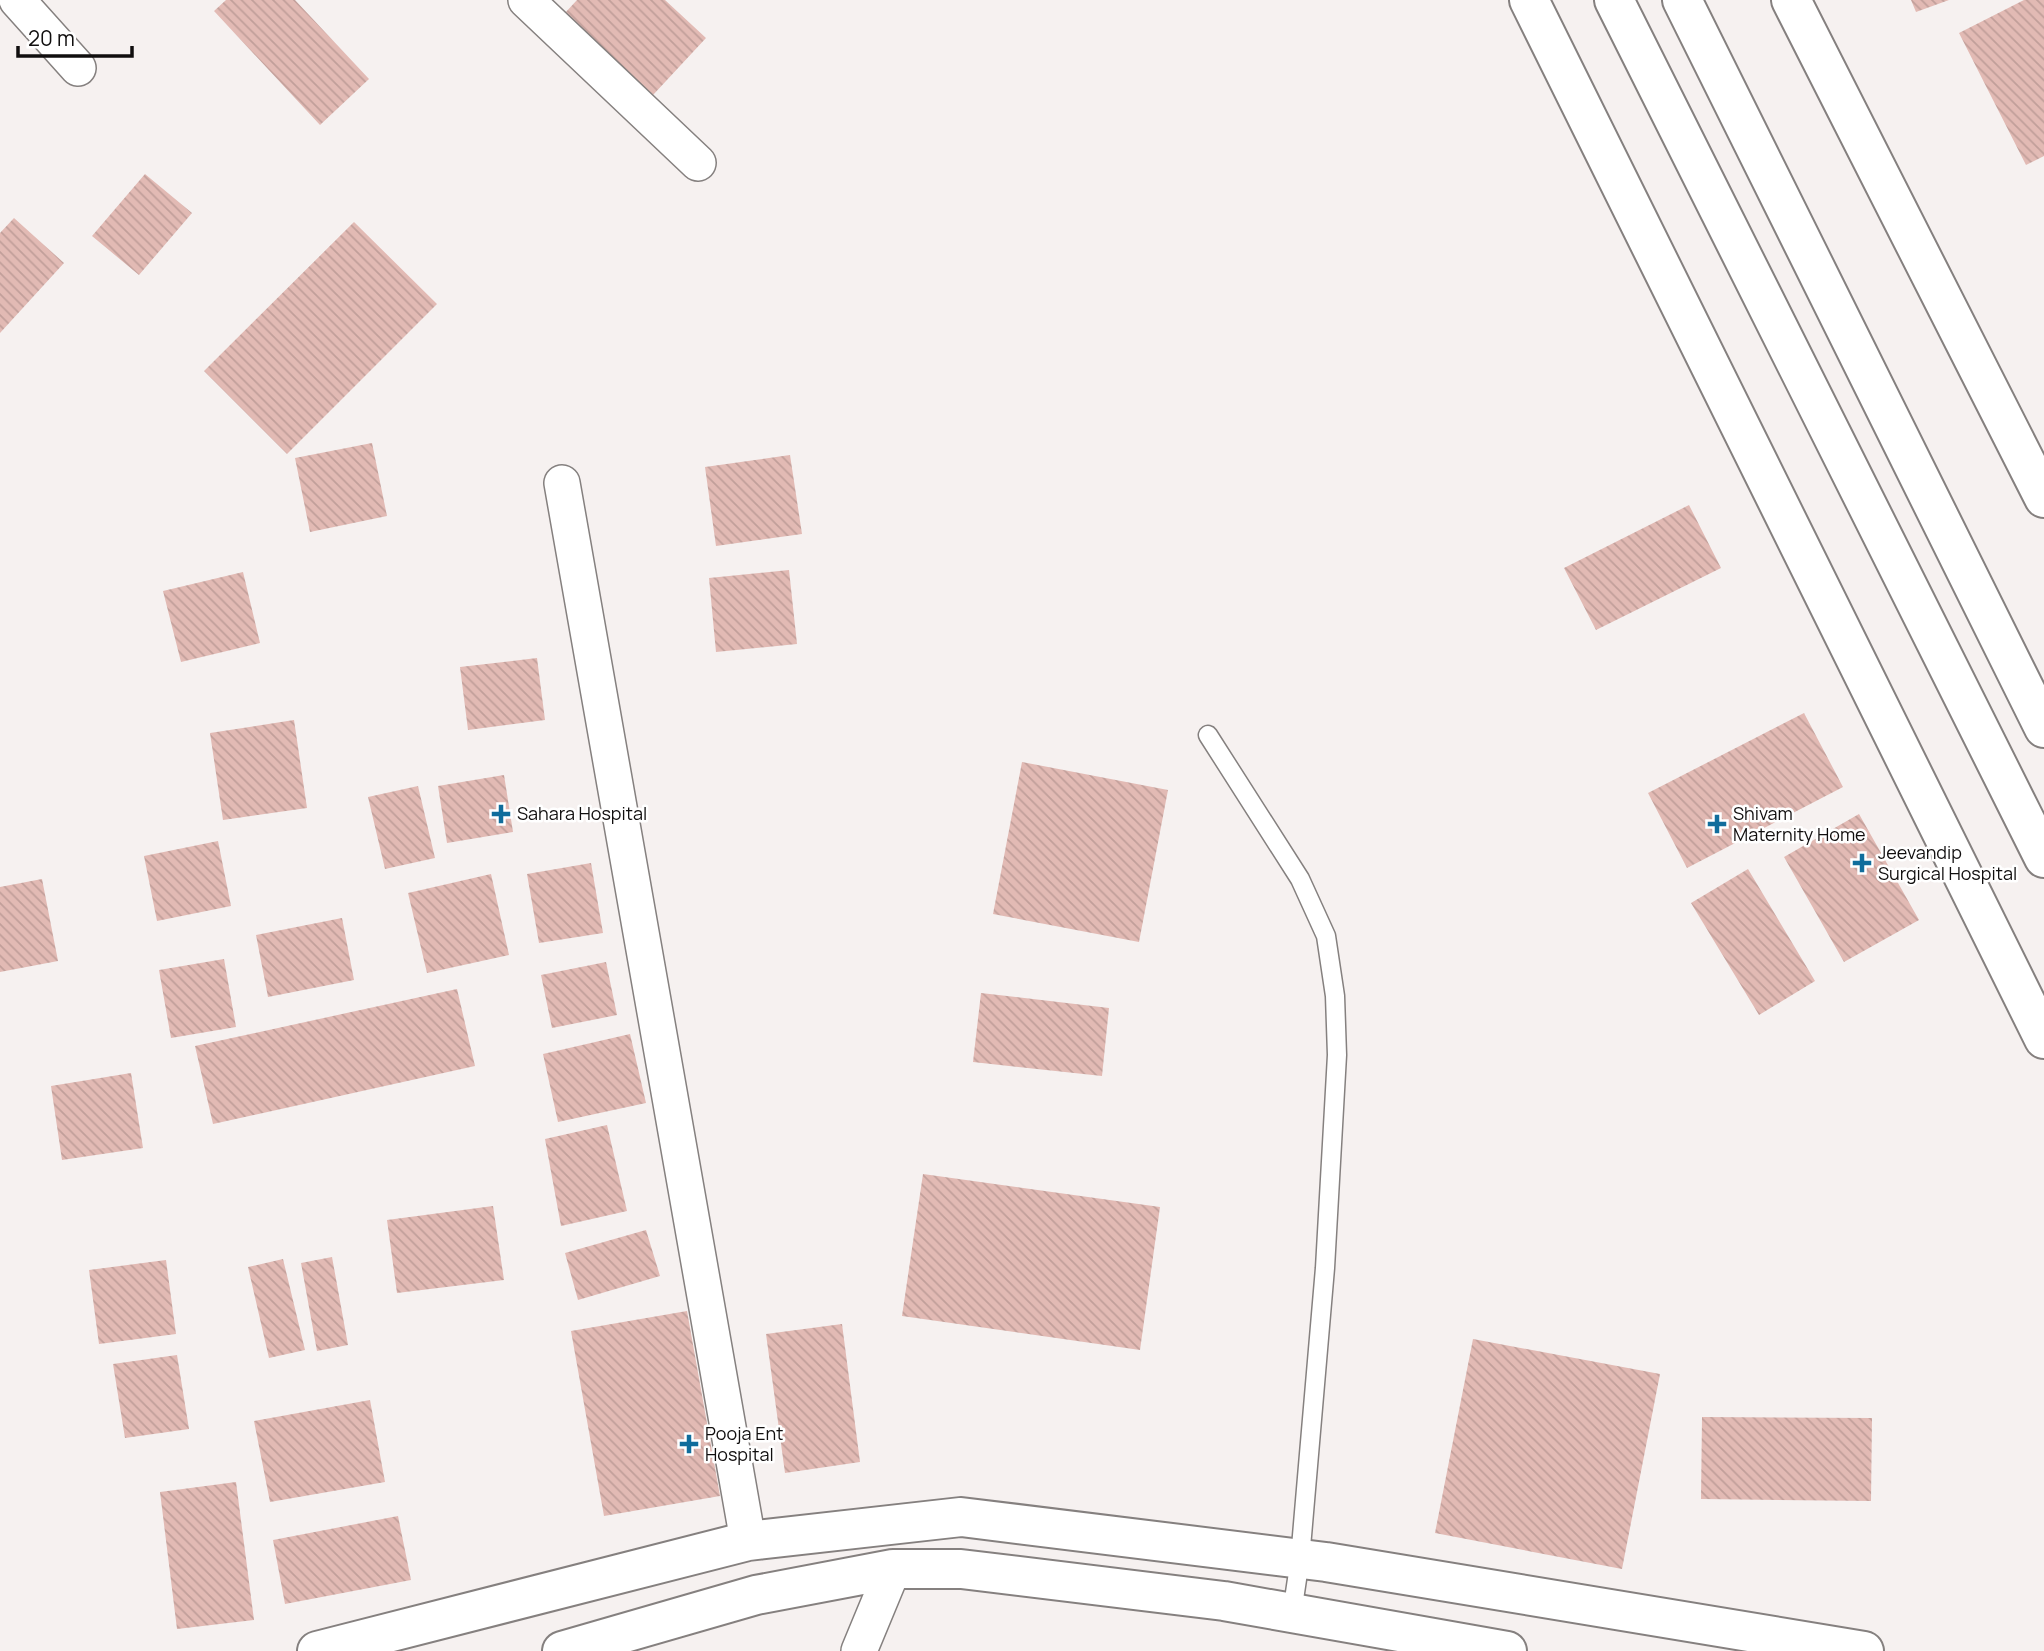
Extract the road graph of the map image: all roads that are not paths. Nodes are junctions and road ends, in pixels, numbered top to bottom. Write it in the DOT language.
graph roads {
  1 [pos="17,0"];
  2 [pos="526,0"];
  3 [pos="1529,0"];
  4 [pos="1614,0"];
  5 [pos="1682,0"];
  6 [pos="1791,0"];
  7 [pos="78,68"];
  8 [pos="698,163"];
  9 [pos="562,483"];
  10 [pos="2044,498"];
  11 [pos="2044,728"];
  12 [pos="1208,735"];
  13 [pos="2044,858"];
  14 [pos="2044,1039"];
  15 [pos="748,1541"];
  16 [pos="1300,1559"];
  17 [pos="893,1569"];
  18 [pos="1292,1613"];
  19 [pos="317,1651"];
  20 [pos="562,1651"];
  21 [pos="859,1651"];
  22 [pos="1507,1651"];
  23 [pos="1864,1651"];
  1 -- 7 [label="street"];
  2 -- 8 [label="street"];
  3 -- 14 [label="main road"];
  4 -- 13 [label="main road"];
  5 -- 11 [label="main road"];
  6 -- 10 [label="main road"];
  9 -- 15 [label="street"];
  12 -- 16 [label="lane"];
  15 -- 16 [label="main road"];
  15 -- 19 [label="main road"];
  16 -- 18 [label="lane"];
  16 -- 23 [label="main road"];
  17 -- 18 [label="main road"];
  17 -- 20 [label="main road"];
  17 -- 21 [label="street"];
  18 -- 22 [label="main road"];
}
